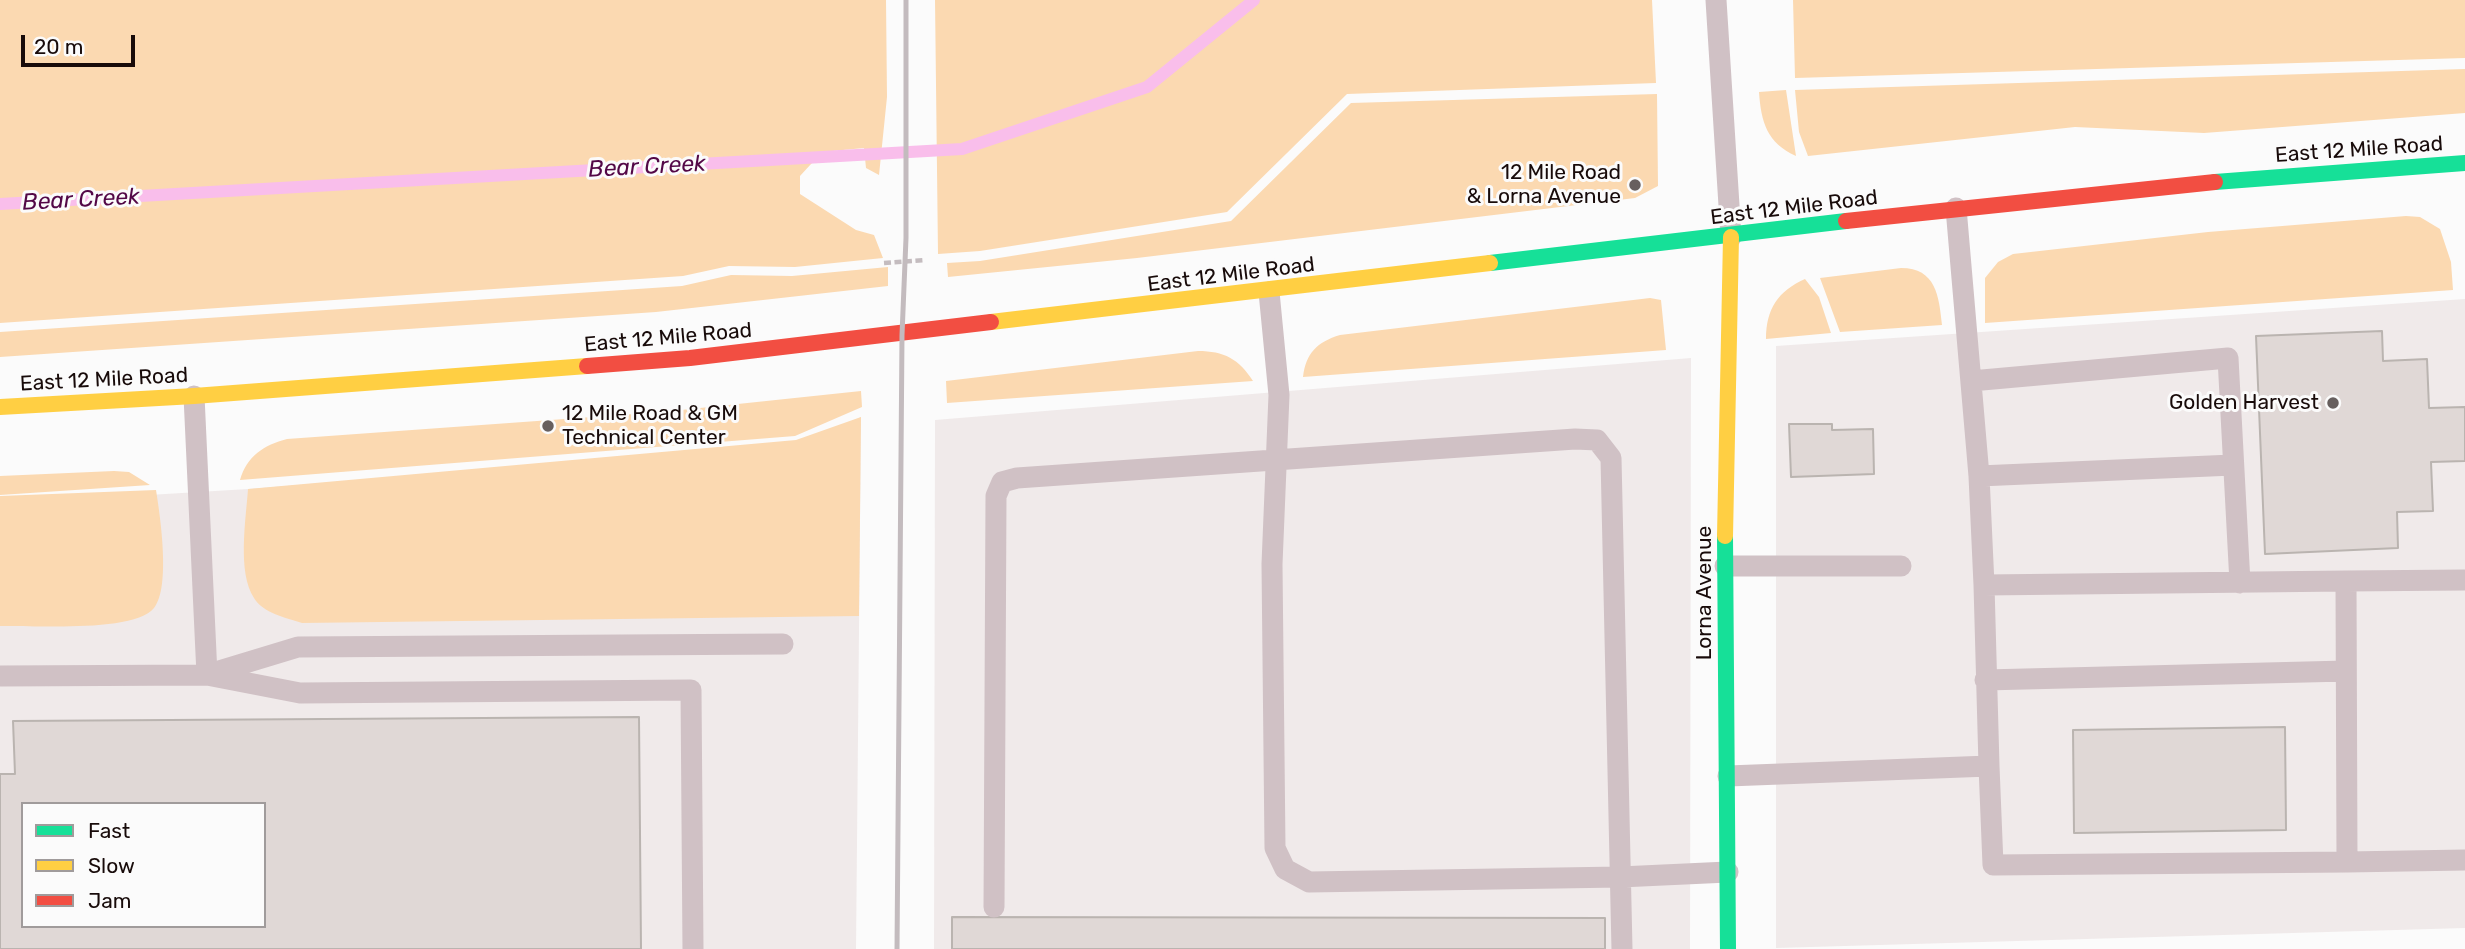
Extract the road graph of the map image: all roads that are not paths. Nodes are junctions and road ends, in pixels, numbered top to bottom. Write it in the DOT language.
graph roads {
  1 [pos="1716,0"];
  2 [pos="2465,163"];
  3 [pos="1956,208"];
  4 [pos="1731,237"];
  5 [pos="1269,292"];
  6 [pos="1971,381"];
  7 [pos="194,396"];
  8 [pos="0,407"];
  9 [pos="1275,461"];
  10 [pos="2234,466"];
  11 [pos="1979,476"];
  12 [pos="1725,566"];
  13 [pos="1901,566"];
  14 [pos="2465,580"];
  15 [pos="2346,581"];
  16 [pos="2239,583"];
  17 [pos="1984,585"];
  18 [pos="783,643"];
  19 [pos="2346,671"];
  20 [pos="207,675"];
  21 [pos="0,676"];
  22 [pos="1985,680"];
  23 [pos="1989,766"];
  24 [pos="1728,776"];
  25 [pos="2465,860"];
  26 [pos="2347,862"];
  27 [pos="1728,872"];
  28 [pos="1620,877"];
  29 [pos="994,907"];
  30 [pos="693,949"];
  31 [pos="1622,949"];
  32 [pos="1728,949"];
  1 -- 4 [label="lane"];
  2 -- 3 [label="main road, East 12 Mile Road"];
  3 -- 4 [label="main road, East 12 Mile Road"];
  3 -- 6 [label="lane"];
  4 -- 5 [label="main road, East 12 Mile Road"];
  4 -- 12 [label="main road, Lorna Avenue"];
  5 -- 7 [label="main road, East 12 Mile Road"];
  5 -- 9 [label="lane"];
  6 -- 10 [label="lane"];
  6 -- 11 [label="lane"];
  7 -- 8 [label="main road, East 12 Mile Road"];
  7 -- 20 [label="lane"];
  9 -- 28 [label="lane"];
  9 -- 28 [label="lane"];
  9 -- 29 [label="lane"];
  10 -- 11 [label="lane"];
  10 -- 16 [label="lane"];
  11 -- 17 [label="lane"];
  12 -- 13 [label="lane"];
  12 -- 24 [label="main road, Lorna Avenue"];
  14 -- 15 [label="lane"];
  15 -- 16 [label="lane"];
  15 -- 19 [label="lane"];
  16 -- 17 [label="lane"];
  17 -- 22 [label="lane"];
  18 -- 20 [label="lane"];
  19 -- 22 [label="lane"];
  19 -- 26 [label="lane"];
  20 -- 21 [label="lane"];
  20 -- 30 [label="lane"];
  22 -- 23 [label="lane"];
  23 -- 24 [label="lane"];
  23 -- 26 [label="lane"];
  24 -- 27 [label="main road, Lorna Avenue"];
  25 -- 26 [label="lane"];
  27 -- 28 [label="lane"];
  27 -- 32 [label="main road, Lorna Avenue"];
  28 -- 31 [label="lane"];
}
